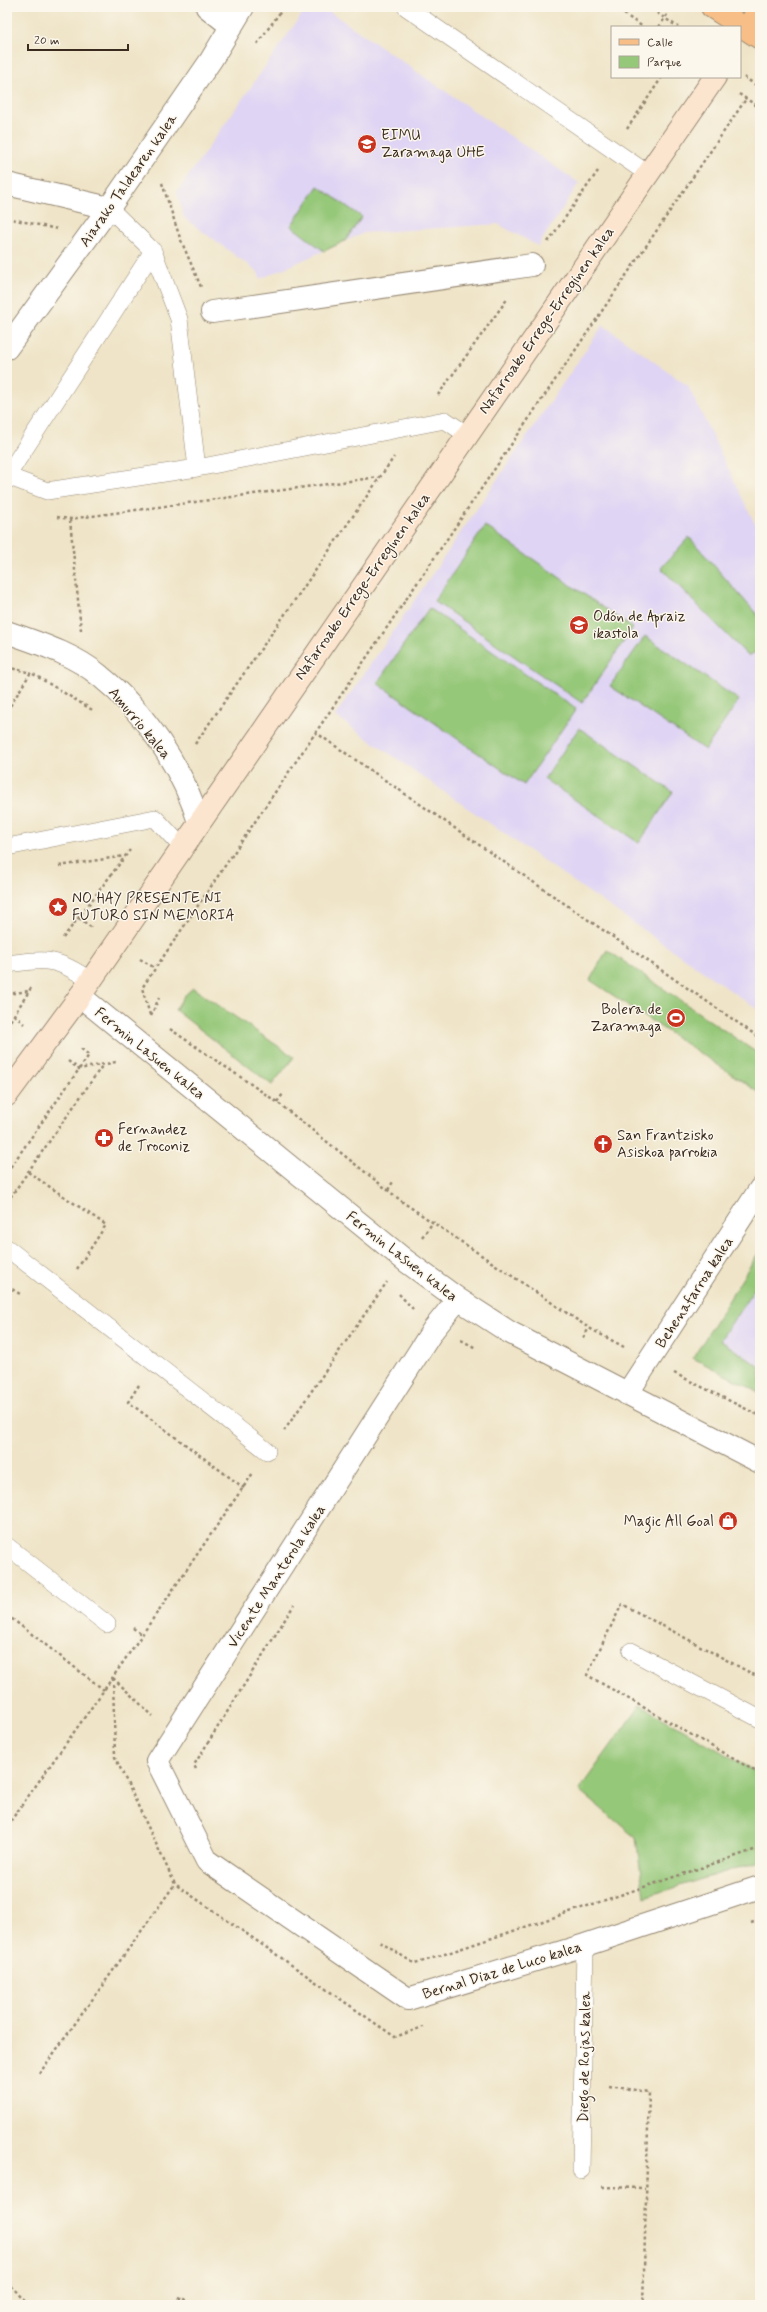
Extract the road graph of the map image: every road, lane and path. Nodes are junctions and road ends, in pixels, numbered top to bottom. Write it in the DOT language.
graph roads {
  1 [pos="207,7"];
  2 [pos="243,7"];
  3 [pos="284,7"];
  4 [pos="406,7"];
  5 [pos="614,7"];
  6 [pos="640,7"];
  7 [pos="672,7"];
  8 [pos="712,7"];
  9 [pos="760,7"];
  10 [pos="665,18"];
  11 [pos="231,26"];
  12 [pos="642,26"];
  13 [pos="660,26"];
  14 [pos="677,26"];
  15 [pos="737,26"];
  16 [pos="741,29"];
  17 [pos="749,35"];
  18 [pos="256,45"];
  19 [pos="741,76"];
  20 [pos="714,78"];
  21 [pos="760,88"];
  22 [pos="746,99"];
  23 [pos="648,174"];
  24 [pos="160,176"];
  25 [pos="7,184"];
  26 [pos="109,208"];
  27 [pos="7,218"];
  28 [pos="62,230"];
  29 [pos="153,251"];
  30 [pos="532,265"];
  31 [pos="212,312"];
  32 [pos="7,348"];
  33 [pos="416,426"];
  34 [pos="466,434"];
  35 [pos="197,468"];
  36 [pos="7,476"];
  37 [pos="380,477"];
  38 [pos="55,517"];
  39 [pos="70,519"];
  40 [pos="7,632"];
  41 [pos="82,634"];
  42 [pos="7,667"];
  43 [pos="31,672"];
  44 [pos="7,711"];
  45 [pos="99,714"];
  46 [pos="315,732"];
  47 [pos="177,769"];
  48 [pos="155,818"];
  49 [pos="199,822"];
  50 [pos="7,847"];
  51 [pos="182,847"];
  52 [pos="126,856"];
  53 [pos="54,866"];
  54 [pos="47,959"];
  55 [pos="7,964"];
  56 [pos="85,988"];
  57 [pos="29,991"];
  58 [pos="7,994"];
  59 [pos="159,998"];
  60 [pos="150,1016"];
  61 [pos="157,1020"];
  62 [pos="163,1025"];
  63 [pos="7,1026"];
  64 [pos="760,1038"];
  65 [pos="134,1040"];
  66 [pos="102,1065"];
  67 [pos="283,1094"];
  68 [pos="7,1095"];
  69 [pos="277,1102"];
  70 [pos="28,1172"];
  71 [pos="394,1180"];
  72 [pos="760,1189"];
  73 [pos="388,1190"];
  74 [pos="7,1202"];
  75 [pos="7,1248"];
  76 [pos="75,1273"];
  77 [pos="387,1282"];
  78 [pos="7,1286"];
  79 [pos="27,1298"];
  80 [pos="458,1299"];
  81 [pos="460,1339"];
  82 [pos="456,1346"];
  83 [pos="649,1361"];
  84 [pos="142,1380"];
  85 [pos="627,1394"];
  86 [pos="760,1416"];
  87 [pos="267,1451"];
  88 [pos="760,1462"];
  89 [pos="244,1488"];
  90 [pos="7,1546"];
  91 [pos="297,1600"];
  92 [pos="7,1615"];
  93 [pos="107,1624"];
  94 [pos="631,1651"];
  95 [pos="104,1690"];
  96 [pos="760,1719"];
  97 [pos="197,1772"];
  98 [pos="7,1826"];
  99 [pos="760,1848"];
  100 [pos="207,1861"];
  101 [pos="175,1884"];
  102 [pos="760,1887"];
  103 [pos="760,1920"];
  104 [pos="745,1924"];
  105 [pos="375,1939"];
  106 [pos="585,1945"];
  107 [pos="39,2074"];
  108 [pos="605,2086"];
  109 [pos="581,2170"];
  110 [pos="7,2281"];
  111 [pos="28,2305"];
  112 [pos="176,2305"];
  113 [pos="192,2305"];
  114 [pos="643,2305"];
  1 -- 11 [label="street"];
  2 -- 11 [label="street, Aiarako Taldearen kalea"];
  3 -- 18 [label="path"];
  4 -- 23 [label="lane"];
  5 -- 12 [label="path"];
  6 -- 10 [label="path"];
  7 -- 10 [label="path"];
  8 -- 15 [label="main road"];
  9 -- 17 [label="main road"];
  10 -- 13 [label="path"];
  10 -- 14 [label="path"];
  11 -- 26 [label="street, Aiarako Taldearen kalea"];
  16 -- 17 [label="main road"];
  19 -- 21 [label="path"];
  20 -- 23 [label="street, Nafarroako Errege-Erreginen kalea"];
  22 -- 46 [label="path"];
  23 -- 34 [label="street, Nafarroako Errege-Erreginen kalea"];
  24 -- 31 [label="path"];
  25 -- 26 [label="street"];
  26 -- 29 [label="lane"];
  26 -- 32 [label="street, Aiarako Taldearen kalea"];
  27 -- 28 [label="path"];
  29 -- 35 [label="lane"];
  29 -- 36 [label="lane"];
  30 -- 31 [label="street"];
  30 -- 33 [label="path"];
  33 -- 34 [label="lane"];
  33 -- 35 [label="lane"];
  33 -- 37 [label="path"];
  34 -- 49 [label="street, Nafarroako Errege-Erreginen kalea"];
  35 -- 36 [label="lane"];
  37 -- 39 [label="path"];
  37 -- 47 [label="path"];
  38 -- 39 [label="path"];
  39 -- 41 [label="path"];
  40 -- 47 [label="street, Amurrio kalea"];
  42 -- 43 [label="path"];
  43 -- 44 [label="path"];
  43 -- 45 [label="path"];
  46 -- 60 [label="path"];
  46 -- 64 [label="path"];
  47 -- 49 [label="street, Amurrio kalea"];
  48 -- 50 [label="lane"];
  48 -- 51 [label="lane"];
  48 -- 52 [label="path"];
  49 -- 51 [label="street, Nafarroako Errege-Erreginen kalea"];
  51 -- 56 [label="street, Nafarroako Errege-Erreginen kalea"];
  52 -- 53 [label="path"];
  52 -- 54 [label="path"];
  54 -- 55 [label="lane"];
  54 -- 56 [label="lane"];
  54 -- 57 [label="path"];
  56 -- 65 [label="street, Fermin Lasuen kalea"];
  56 -- 68 [label="street, Nafarroako Errege-Erreginen kalea"];
  57 -- 58 [label="path"];
  57 -- 63 [label="path"];
  59 -- 60 [label="path"];
  60 -- 61 [label="path"];
  60 -- 65 [label="path"];
  62 -- 69 [label="path"];
  65 -- 80 [label="street, Fermin Lasuen kalea"];
  66 -- 70 [label="path"];
  67 -- 69 [label="path"];
  69 -- 73 [label="path"];
  70 -- 74 [label="path"];
  70 -- 76 [label="path"];
  71 -- 73 [label="path"];
  72 -- 83 [label="street, Behenafarroa kalea"];
  73 -- 83 [label="path"];
  75 -- 87 [label="lane"];
  77 -- 87 [label="path"];
  78 -- 79 [label="path"];
  80 -- 85 [label="street, Fermin Lasuen kalea"];
  80 -- 100 [label="street, Vicente Manterola kalea"];
  81 -- 82 [label="path"];
  83 -- 85 [label="street, Behenafarroa kalea"];
  83 -- 86 [label="path"];
  84 -- 89 [label="path"];
  85 -- 88 [label="street, Fermin Lasuen kalea"];
  87 -- 89 [label="path"];
  89 -- 95 [label="path"];
  90 -- 93 [label="lane"];
  91 -- 97 [label="path"];
  92 -- 95 [label="path"];
  94 -- 96 [label="lane"];
  95 -- 98 [label="path"];
  99 -- 105 [label="path"];
  100 -- 106 [label="street, Bernal Diaz de Luco kalea"];
  101 -- 107 [label="path"];
  102 -- 106 [label="street, Bernal Diaz de Luco kalea"];
  103 -- 104 [label="path"];
  106 -- 109 [label="lane, Diego de Rojas kalea"];
  108 -- 114 [label="path"];
  110 -- 111 [label="path"];
  112 -- 113 [label="path"];
}
